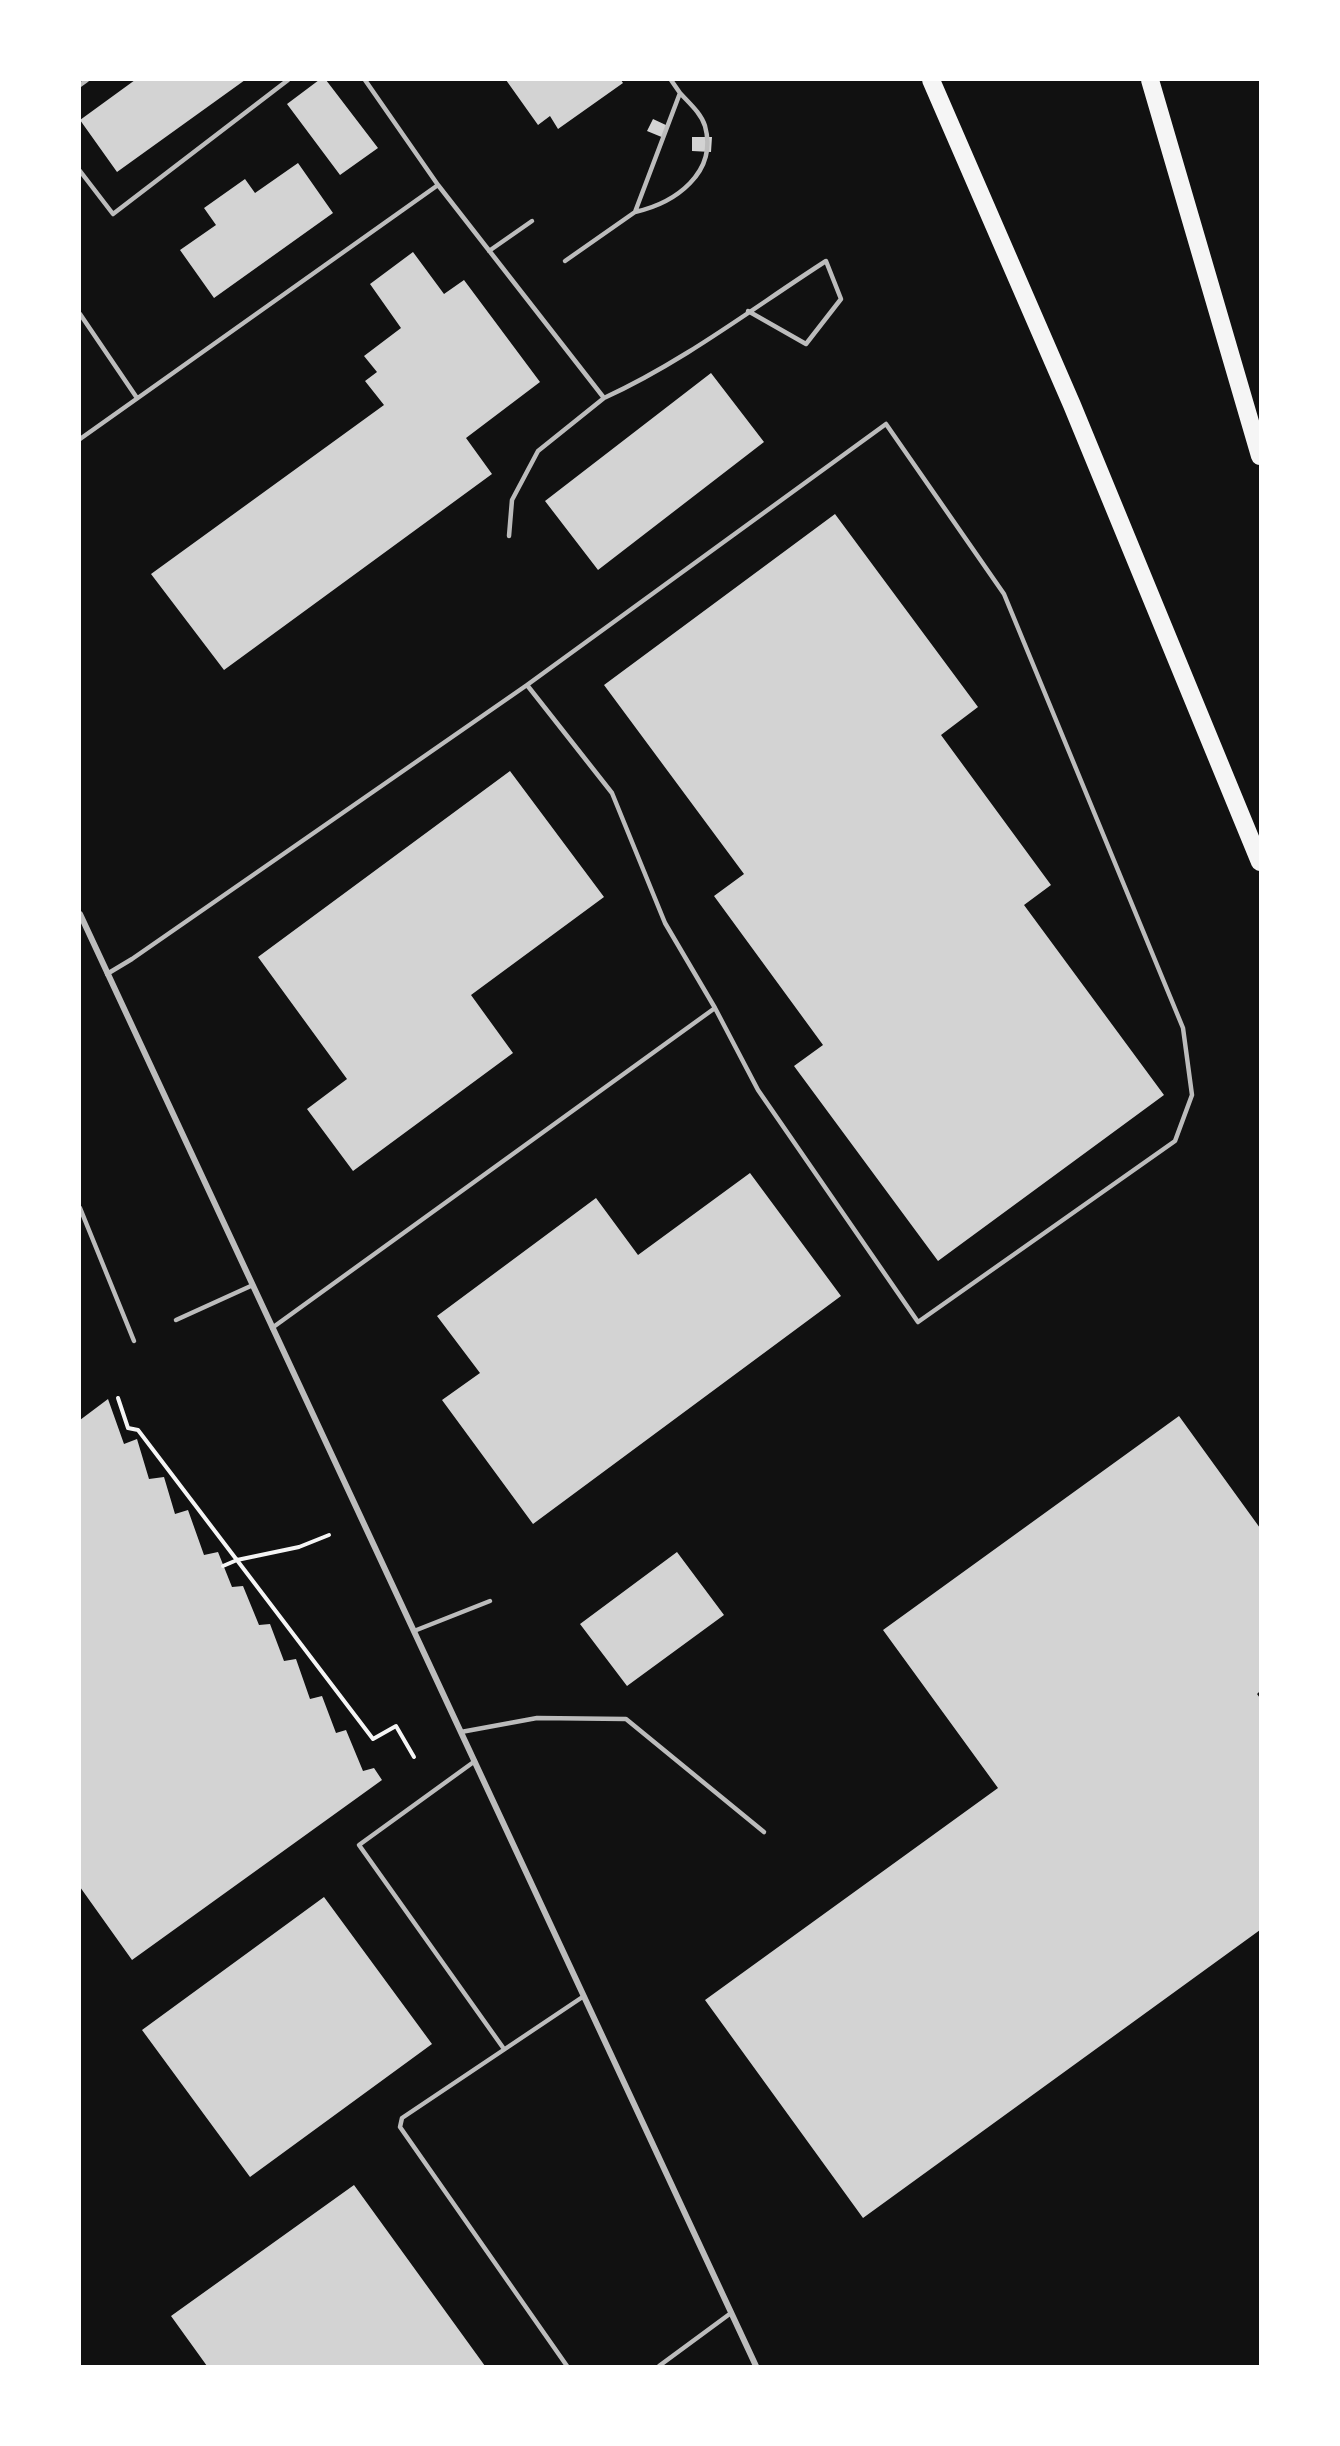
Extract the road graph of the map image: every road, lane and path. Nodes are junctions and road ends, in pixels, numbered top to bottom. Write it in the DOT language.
graph roads {
  1 [pos="87,80"];
  2 [pos="288,80"];
  3 [pos="365,80"];
  4 [pos="671,80"];
  5 [pos="931,80"];
  6 [pos="1150,80"];
  7 [pos="80,85"];
  8 [pos="680,93"];
  9 [pos="80,171"];
  10 [pos="438,185"];
  11 [pos="635,212"];
  12 [pos="532,221"];
  13 [pos="489,251"];
  14 [pos="565,261"];
  15 [pos="748,311"];
  16 [pos="80,314"];
  17 [pos="137,398"];
  18 [pos="604,398"];
  19 [pos="80,439"];
  20 [pos="1260,456"];
  21 [pos="509,536"];
  22 [pos="527,685"];
  23 [pos="1260,862"];
  24 [pos="80,914"];
  25 [pos="107,974"];
  26 [pos="715,1008"];
  27 [pos="80,1208"];
  28 [pos="253,1286"];
  29 [pos="176,1320"];
  30 [pos="272,1328"];
  31 [pos="134,1341"];
  32 [pos="118,1398"];
  33 [pos="329,1535"];
  34 [pos="237,1560"];
  35 [pos="224,1566"];
  36 [pos="490,1601"];
  37 [pos="414,1631"];
  38 [pos="461,1732"];
  39 [pos="414,1757"];
  40 [pos="475,1761"];
  41 [pos="764,1832"];
  42 [pos="584,1996"];
  43 [pos="504,2049"];
  44 [pos="731,2313"];
  45 [pos="567,2367"];
  46 [pos="659,2367"];
  47 [pos="756,2367"];
  1 -- 7 [label="lane"];
  2 -- 9 [label="lane"];
  3 -- 10 [label="lane"];
  4 -- 8 [label="lane"];
  5 -- 23 [label="highway"];
  6 -- 20 [label="highway"];
  8 -- 11 [label="lane"];
  8 -- 11 [label="lane"];
  10 -- 13 [label="lane"];
  10 -- 17 [label="lane"];
  11 -- 14 [label="lane"];
  12 -- 13 [label="lane"];
  13 -- 18 [label="lane"];
  15 -- 15 [label="lane"];
  15 -- 18 [label="lane"];
  16 -- 17 [label="lane"];
  17 -- 19 [label="lane"];
  18 -- 21 [label="lane"];
  22 -- 25 [label="lane"];
  22 -- 26 [label="lane"];
  22 -- 26 [label="lane"];
  24 -- 25 [label="street"];
  25 -- 28 [label="street"];
  26 -- 30 [label="lane"];
  27 -- 31 [label="lane"];
  28 -- 29 [label="lane"];
  28 -- 30 [label="street"];
  30 -- 37 [label="street"];
  32 -- 34 [label="path"];
  33 -- 34 [label="path"];
  34 -- 35 [label="path"];
  34 -- 39 [label="path"];
  36 -- 37 [label="lane"];
  37 -- 38 [label="street"];
  38 -- 40 [label="street"];
  38 -- 41 [label="lane"];
  40 -- 42 [label="street"];
  40 -- 43 [label="lane"];
  42 -- 43 [label="lane"];
  42 -- 44 [label="street"];
  43 -- 45 [label="lane"];
  44 -- 46 [label="lane"];
  44 -- 47 [label="street"];
}
